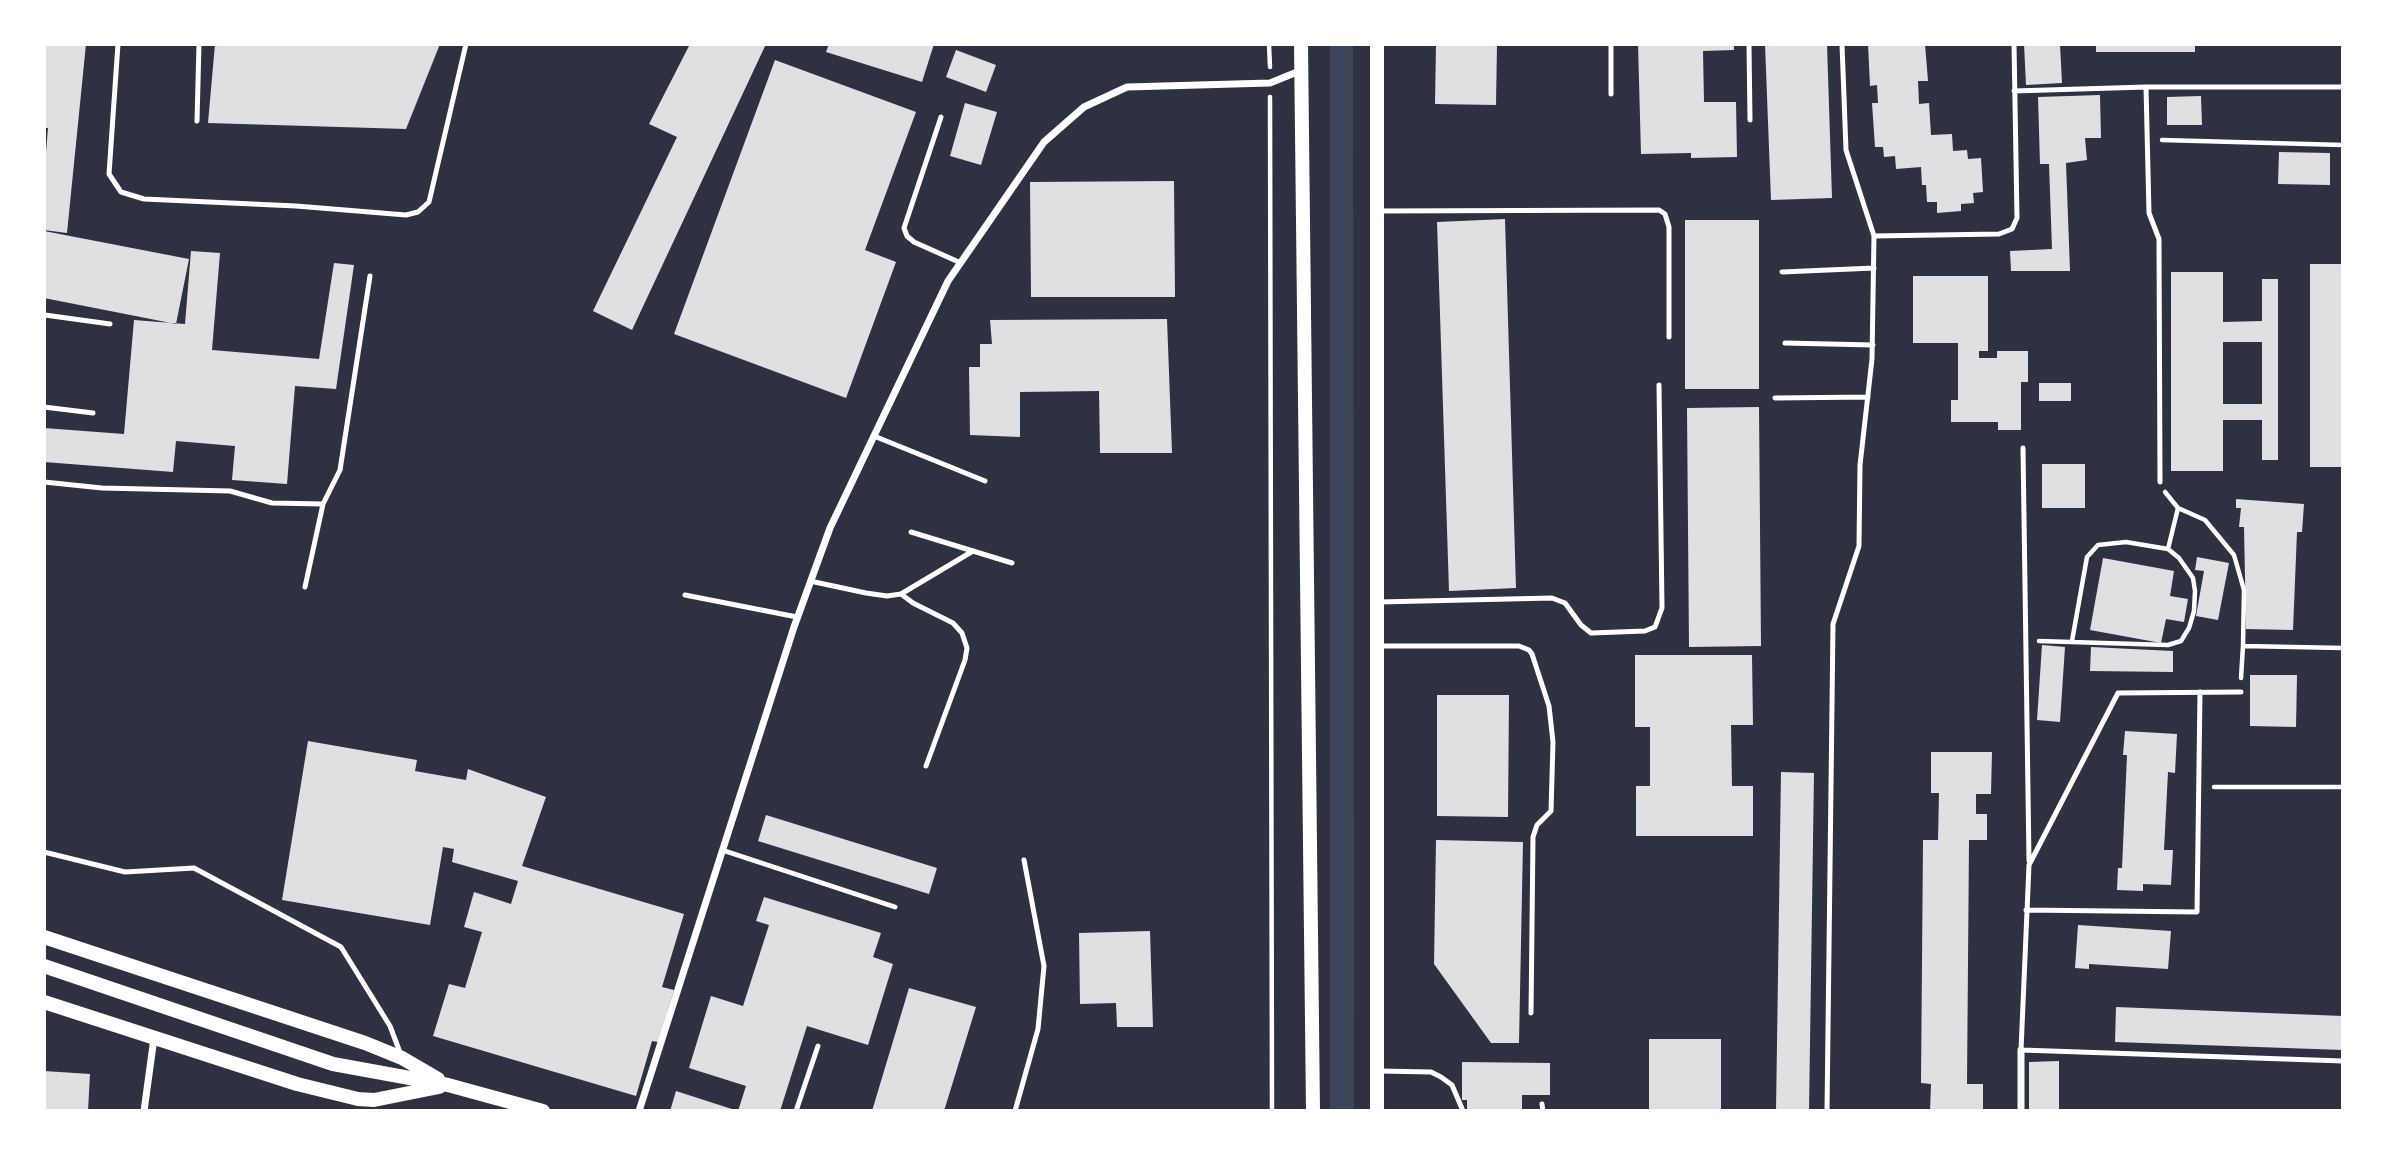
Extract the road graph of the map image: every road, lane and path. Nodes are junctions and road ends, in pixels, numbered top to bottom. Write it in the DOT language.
graph roads {
  1 [pos="118,44"];
  2 [pos="199,44"];
  3 [pos="466,44"];
  4 [pos="1269,44"];
  5 [pos="1301,44"];
  6 [pos="1377,44"];
  7 [pos="1611,44"];
  8 [pos="1749,44"];
  9 [pos="1842,44"];
  10 [pos="2014,44"];
  11 [pos="1301,69"];
  12 [pos="1270,83"];
  13 [pos="2146,87"];
  14 [pos="2343,87"];
  15 [pos="2014,91"];
  16 [pos="1611,94"];
  17 [pos="941,117"];
  18 [pos="1750,120"];
  19 [pos="197,121"];
  20 [pos="2147,140"];
  21 [pos="2343,145"];
  22 [pos="1377,211"];
  23 [pos="1874,236"];
  24 [pos="961,263"];
  25 [pos="1874,268"];
  26 [pos="1782,272"];
  27 [pos="370,276"];
  28 [pos="44,315"];
  29 [pos="110,324"];
  30 [pos="44,325"];
  31 [pos="1669,337"];
  32 [pos="1784,343"];
  33 [pos="1873,345"];
  34 [pos="1659,385"];
  35 [pos="1868,397"];
  36 [pos="1775,398"];
  37 [pos="44,407"];
  38 [pos="93,413"];
  39 [pos="874,436"];
  40 [pos="2023,448"];
  41 [pos="985,481"];
  42 [pos="44,482"];
  43 [pos="2160,482"];
  44 [pos="323,504"];
  45 [pos="2178,509"];
  46 [pos="911,532"];
  47 [pos="2168,549"];
  48 [pos="973,551"];
  49 [pos="1012,563"];
  50 [pos="810,581"];
  51 [pos="305,587"];
  52 [pos="901,594"];
  53 [pos="685,595"];
  54 [pos="1376,602"];
  55 [pos="797,617"];
  56 [pos="2026,641"];
  57 [pos="2072,641"];
  58 [pos="1376,646"];
  59 [pos="2243,646"];
  60 [pos="2343,648"];
  61 [pos="2200,692"];
  62 [pos="2241,692"];
  63 [pos="926,766"];
  64 [pos="2343,787"];
  65 [pos="2199,788"];
  66 [pos="723,850"];
  67 [pos="44,852"];
  68 [pos="1024,860"];
  69 [pos="2029,864"];
  70 [pos="895,907"];
  71 [pos="2026,910"];
  72 [pos="44,937"];
  73 [pos="44,966"];
  74 [pos="44,1002"];
  75 [pos="1531,1013"];
  76 [pos="154,1037"];
  77 [pos="818,1046"];
  78 [pos="2021,1050"];
  79 [pos="402,1058"];
  80 [pos="2343,1061"];
  81 [pos="1377,1071"];
  82 [pos="448,1085"];
  83 [pos="144,1111"];
  84 [pos="543,1111"];
  85 [pos="639,1111"];
  86 [pos="796,1111"];
  87 [pos="1015,1111"];
  88 [pos="1272,1111"];
  89 [pos="1313,1111"];
  90 [pos="1377,1111"];
  91 [pos="1463,1111"];
  92 [pos="1827,1111"];
  93 [pos="2021,1111"];
  1 -- 3 [label="lane"];
  2 -- 19 [label="lane"];
  4 -- 12 [label="path"];
  5 -- 11 [label="main road"];
  6 -- 22 [label="main road"];
  7 -- 16 [label="lane"];
  8 -- 18 [label="lane"];
  9 -- 23 [label="lane"];
  10 -- 15 [label="lane"];
  11 -- 12 [label="street"];
  11 -- 89 [label="main road"];
  12 -- 24 [label="street"];
  12 -- 88 [label="path"];
  13 -- 14 [label="lane"];
  13 -- 15 [label="lane"];
  13 -- 20 [label="lane"];
  15 -- 23 [label="lane"];
  17 -- 24 [label="lane"];
  20 -- 21 [label="path"];
  20 -- 43 [label="lane"];
  22 -- 31 [label="lane"];
  22 -- 54 [label="main road"];
  23 -- 25 [label="lane"];
  24 -- 39 [label="street"];
  25 -- 26 [label="lane"];
  25 -- 33 [label="lane"];
  27 -- 44 [label="lane"];
  28 -- 29 [label="lane"];
  28 -- 30 [label="lane"];
  32 -- 33 [label="lane"];
  33 -- 35 [label="lane"];
  34 -- 54 [label="lane"];
  35 -- 36 [label="lane"];
  35 -- 92 [label="lane"];
  37 -- 38 [label="lane"];
  39 -- 41 [label="lane"];
  39 -- 50 [label="street"];
  40 -- 56 [label="lane"];
  42 -- 44 [label="lane"];
  43 -- 45 [label="path"];
  44 -- 51 [label="lane"];
  45 -- 47 [label="path"];
  45 -- 59 [label="path"];
  46 -- 48 [label="lane"];
  47 -- 57 [label="path"];
  47 -- 57 [label="path"];
  48 -- 49 [label="lane"];
  48 -- 52 [label="lane"];
  50 -- 52 [label="lane"];
  50 -- 55 [label="street"];
  52 -- 63 [label="lane"];
  53 -- 55 [label="lane"];
  54 -- 58 [label="main road"];
  55 -- 66 [label="street"];
  56 -- 57 [label="path"];
  56 -- 69 [label="lane"];
  58 -- 75 [label="lane"];
  58 -- 81 [label="main road"];
  59 -- 60 [label="path"];
  59 -- 62 [label="path"];
  61 -- 62 [label="lane"];
  61 -- 65 [label="lane"];
  61 -- 69 [label="lane"];
  64 -- 65 [label="path"];
  65 -- 71 [label="lane"];
  66 -- 70 [label="lane"];
  66 -- 85 [label="street"];
  67 -- 79 [label="lane"];
  68 -- 87 [label="lane"];
  69 -- 71 [label="lane"];
  71 -- 78 [label="lane"];
  72 -- 79 [label="main road"];
  73 -- 82 [label="main road"];
  74 -- 76 [label="main road"];
  76 -- 82 [label="main road"];
  76 -- 83 [label="street"];
  77 -- 86 [label="lane"];
  78 -- 80 [label="lane"];
  78 -- 93 [label="street"];
  79 -- 82 [label="main road"];
  81 -- 90 [label="main road"];
  81 -- 91 [label="lane"];
  82 -- 84 [label="main road"];
}
